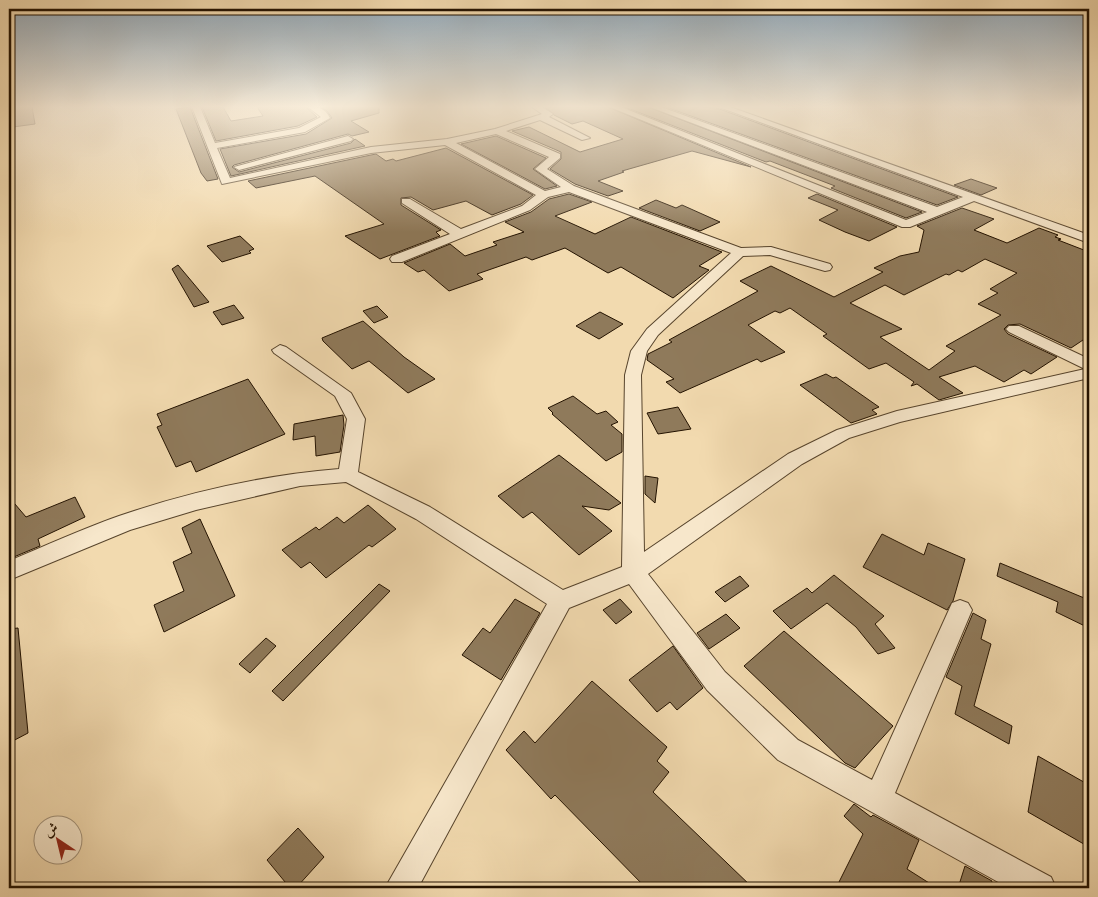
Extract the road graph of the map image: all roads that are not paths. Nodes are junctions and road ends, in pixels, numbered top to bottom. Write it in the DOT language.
graph roads {
  1 [pos="213,149"];
  2 [pos="309,149"];
  3 [pos="381,149"];
  4 [pos="458,149"];
  5 [pos="539,149"];
  6 [pos="718,149"];
  7 [pos="768,149"];
  8 [pos="840,149"];
  9 [pos="223,171"];
  10 [pos="570,188"];
  11 [pos="544,196"];
  12 [pos="974,197"];
  13 [pos="406,201"];
  14 [pos="939,212"];
  15 [pos="458,234"];
  16 [pos="1089,239"];
  17 [pos="740,252"];
  18 [pos="397,259"];
  19 [pos="825,267"];
  20 [pos="1014,329"];
  21 [pos="280,350"];
  22 [pos="1089,365"];
  23 [pos="1089,373"];
  24 [pos="348,475"];
  25 [pos="9,572"];
  26 [pos="633,572"];
  27 [pos="561,601"];
  28 [pos="960,610"];
  29 [pos="878,799"];
  30 [pos="401,888"];
  31 [pos="1040,888"];
  1 -- 9 [label="street"];
  2 -- 9 [label="street"];
  3 -- 9 [label="street"];
  4 -- 11 [label="street"];
  5 -- 10 [label="street"];
  6 -- 14 [label="street"];
  7 -- 14 [label="street"];
  8 -- 12 [label="street"];
  10 -- 11 [label="street"];
  10 -- 17 [label="street"];
  11 -- 15 [label="street"];
  12 -- 14 [label="street"];
  12 -- 16 [label="street"];
  13 -- 15 [label="street"];
  15 -- 18 [label="street"];
  17 -- 19 [label="street"];
  17 -- 26 [label="street"];
  20 -- 22 [label="street"];
  21 -- 24 [label="street"];
  23 -- 26 [label="street"];
  24 -- 25 [label="street"];
  24 -- 27 [label="street"];
  26 -- 27 [label="street"];
  26 -- 29 [label="street"];
  27 -- 30 [label="street"];
  28 -- 29 [label="street"];
  29 -- 31 [label="street"];
}
